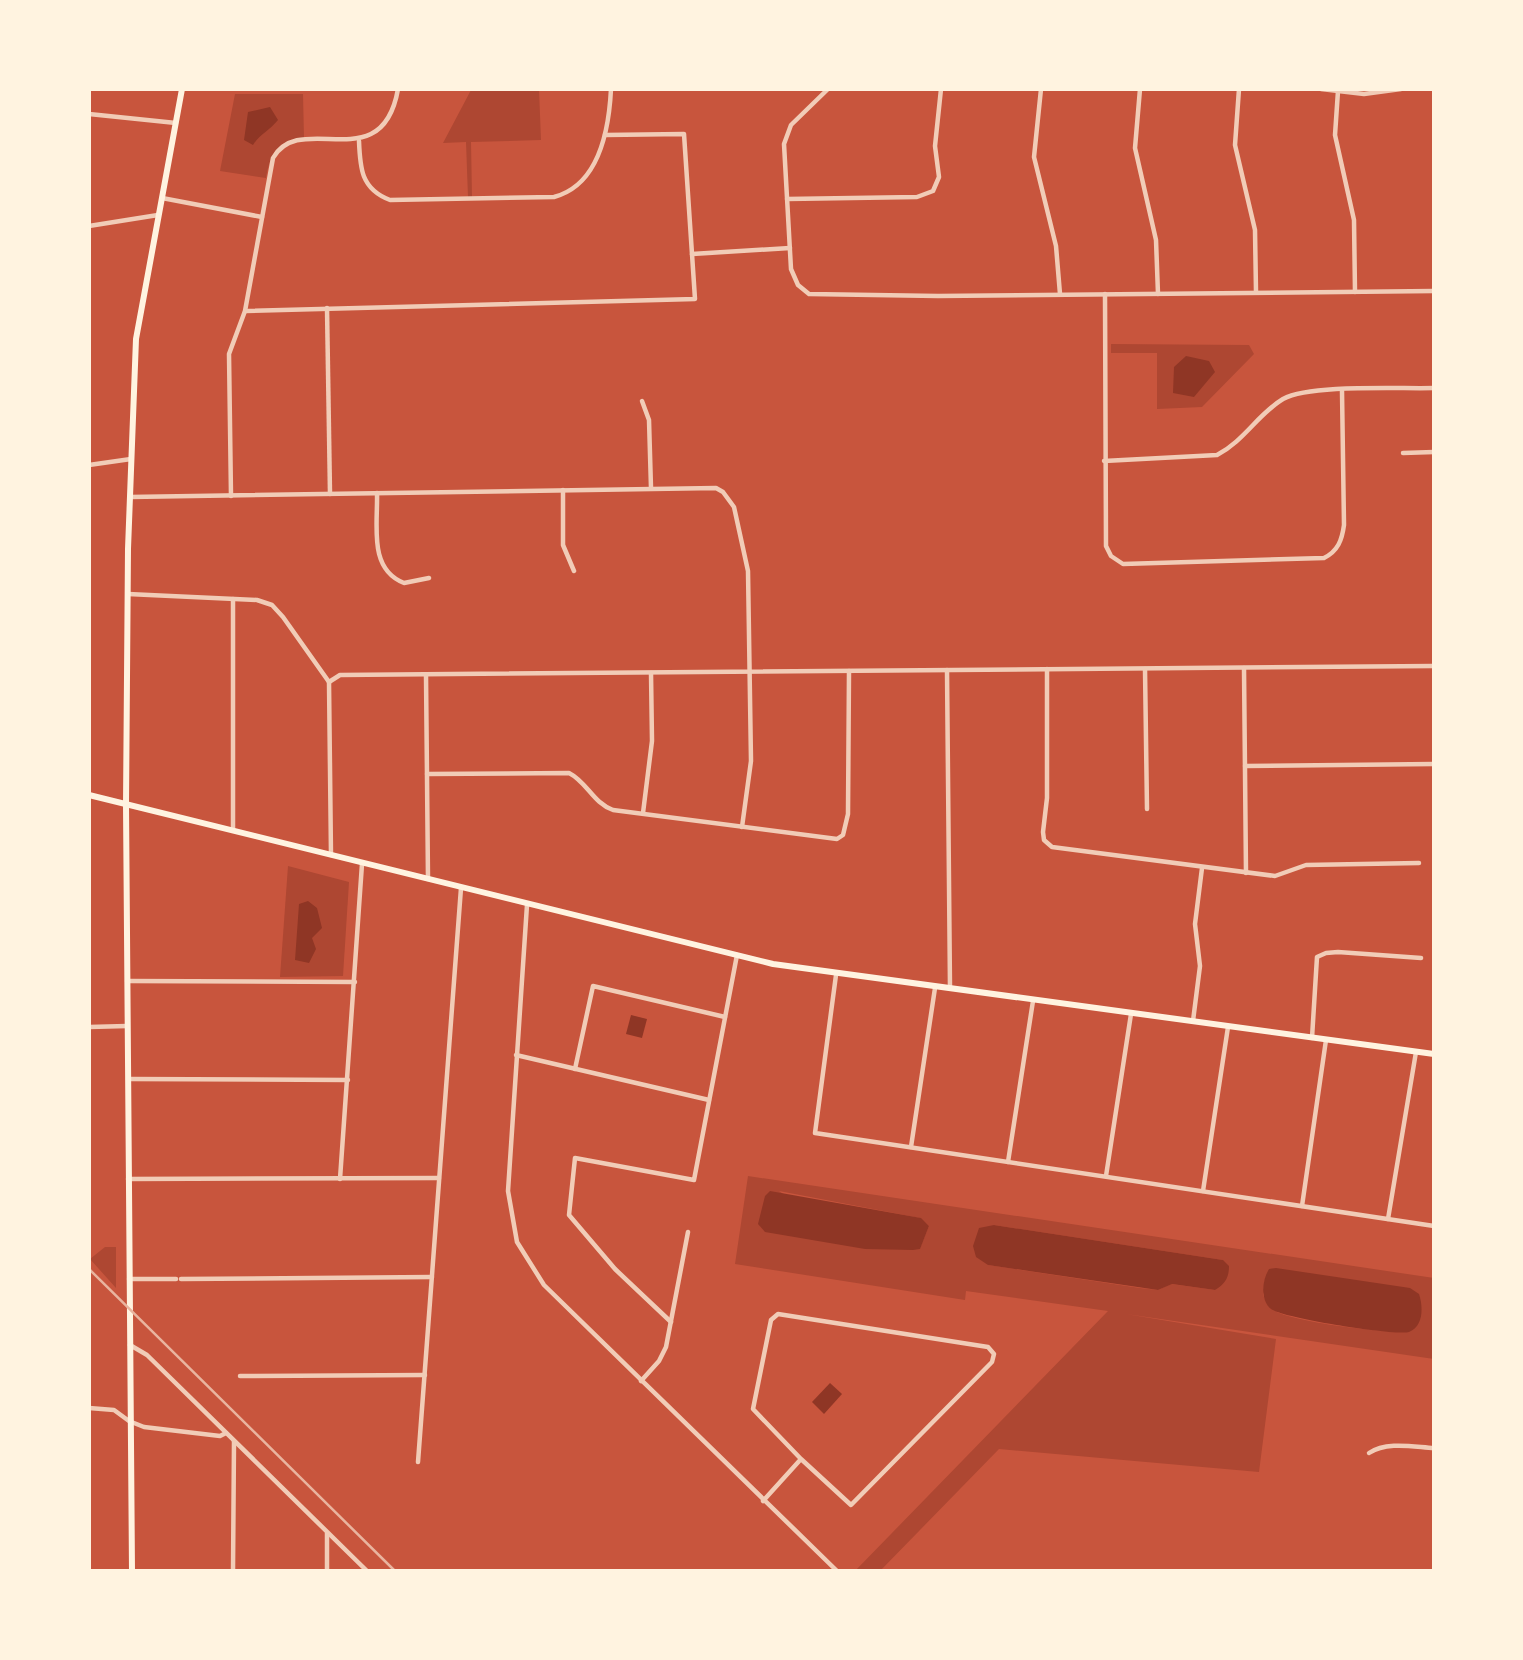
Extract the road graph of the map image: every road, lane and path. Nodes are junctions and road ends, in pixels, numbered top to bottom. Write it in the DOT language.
graph roads {
  1 [pos="182,89"];
  2 [pos="398,89"];
  3 [pos="611,89"];
  4 [pos="828,89"];
  5 [pos="941,89"];
  6 [pos="1041,89"];
  7 [pos="1140,89"];
  8 [pos="1239,89"];
  9 [pos="1321,89"];
  10 [pos="1401,89"];
  11 [pos="1338,91"];
  12 [pos="89,114"];
  13 [pos="176,123"];
  14 [pos="605,135"];
  15 [pos="359,141"];
  16 [pos="162,198"];
  17 [pos="787,199"];
  18 [pos="158,215"];
  19 [pos="262,216"];
  20 [pos="89,226"];
  21 [pos="790,248"];
  22 [pos="692,254"];
  23 [pos="1434,291"];
  24 [pos="1256,292"];
  25 [pos="1355,292"];
  26 [pos="1060,294"];
  27 [pos="1105,294"];
  28 [pos="1158,294"];
  29 [pos="327,308"];
  30 [pos="245,311"];
  31 [pos="1434,388"];
  32 [pos="1342,391"];
  33 [pos="642,401"];
  34 [pos="1434,452"];
  35 [pos="1403,453"];
  36 [pos="131,459"];
  37 [pos="1104,461"];
  38 [pos="89,466"];
  39 [pos="651,488"];
  40 [pos="563,490"];
  41 [pos="330,494"];
  42 [pos="377,494"];
  43 [pos="231,496"];
  44 [pos="130,497"];
  45 [pos="574,571"];
  46 [pos="429,578"];
  47 [pos="127,594"];
  48 [pos="233,599"];
  49 [pos="1434,666"];
  50 [pos="1145,668"];
  51 [pos="1244,668"];
  52 [pos="947,670"];
  53 [pos="1046,670"];
  54 [pos="849,671"];
  55 [pos="750,672"];
  56 [pos="651,673"];
  57 [pos="426,675"];
  58 [pos="329,682"];
  59 [pos="1434,764"];
  60 [pos="1245,766"];
  61 [pos="427,774"];
  62 [pos="89,795"];
  63 [pos="126,805"];
  64 [pos="1147,809"];
  65 [pos="643,813"];
  66 [pos="742,827"];
  67 [pos="233,831"];
  68 [pos="331,856"];
  69 [pos="1419,863"];
  70 [pos="362,864"];
  71 [pos="1202,868"];
  72 [pos="1246,873"];
  73 [pos="428,880"];
  74 [pos="461,888"];
  75 [pos="527,905"];
  76 [pos="737,956"];
  77 [pos="1421,958"];
  78 [pos="836,975"];
  79 [pos="127,981"];
  80 [pos="355,982"];
  81 [pos="935,988"];
  82 [pos="950,990"];
  83 [pos="1033,1001"];
  84 [pos="1131,1014"];
  85 [pos="725,1017"];
  86 [pos="1193,1022"];
  87 [pos="127,1026"];
  88 [pos="89,1027"];
  89 [pos="1228,1027"];
  90 [pos="1312,1038"];
  91 [pos="1326,1040"];
  92 [pos="1416,1052"];
  93 [pos="1434,1054"];
  94 [pos="516,1055"];
  95 [pos="575,1069"];
  96 [pos="127,1079"];
  97 [pos="348,1080"];
  98 [pos="709,1100"];
  99 [pos="911,1147"];
  100 [pos="1008,1162"];
  101 [pos="1106,1176"];
  102 [pos="439,1178"];
  103 [pos="127,1179"];
  104 [pos="340,1179"];
  105 [pos="1203,1191"];
  106 [pos="1301,1206"];
  107 [pos="1388,1219"];
  108 [pos="1434,1226"];
  109 [pos="688,1232"];
  110 [pos="432,1277"];
  111 [pos="128,1279"];
  112 [pos="671,1322"];
  113 [pos="128,1344"];
  114 [pos="240,1376"];
  115 [pos="425,1376"];
  116 [pos="641,1381"];
  117 [pos="89,1408"];
  118 [pos="129,1421"];
  119 [pos="226,1433"];
  120 [pos="234,1440"];
  121 [pos="1434,1448"];
  122 [pos="1369,1453"];
  123 [pos="801,1459"];
  124 [pos="418,1462"];
  125 [pos="762,1501"];
  126 [pos="328,1532"];
  127 [pos="132,1571"];
  128 [pos="233,1571"];
  129 [pos="327,1571"];
  130 [pos="367,1571"];
  131 [pos="837,1571"];
  1 -- 13 [label="main road"];
  2 -- 15 [label="street"];
  3 -- 14 [label="street"];
  4 -- 17 [label="street"];
  5 -- 17 [label="street"];
  6 -- 26 [label="street"];
  7 -- 28 [label="street"];
  8 -- 24 [label="street"];
  9 -- 11 [label="street"];
  10 -- 11 [label="street"];
  11 -- 25 [label="street"];
  12 -- 13 [label="street"];
  13 -- 16 [label="main road"];
  14 -- 15 [label="street"];
  14 -- 22 [label="street"];
  15 -- 19 [label="street"];
  16 -- 18 [label="main road"];
  16 -- 19 [label="street"];
  17 -- 21 [label="street"];
  18 -- 20 [label="street"];
  18 -- 36 [label="main road"];
  19 -- 30 [label="street"];
  21 -- 22 [label="street"];
  21 -- 26 [label="street"];
  22 -- 29 [label="street"];
  23 -- 25 [label="street"];
  24 -- 25 [label="street"];
  24 -- 28 [label="street"];
  26 -- 27 [label="street"];
  27 -- 28 [label="street"];
  27 -- 37 [label="street"];
  29 -- 30 [label="street"];
  29 -- 41 [label="street"];
  30 -- 43 [label="street"];
  31 -- 32 [label="street"];
  32 -- 37 [label="street"];
  32 -- 37 [label="street"];
  33 -- 39 [label="street"];
  34 -- 35 [label="street"];
  36 -- 38 [label="street"];
  36 -- 44 [label="main road"];
  39 -- 40 [label="street"];
  39 -- 55 [label="street"];
  40 -- 42 [label="street"];
  40 -- 45 [label="street"];
  41 -- 42 [label="street"];
  41 -- 43 [label="street"];
  42 -- 46 [label="street"];
  43 -- 44 [label="street"];
  44 -- 47 [label="main road"];
  47 -- 48 [label="street"];
  47 -- 63 [label="main road"];
  48 -- 58 [label="street"];
  48 -- 67 [label="street"];
  49 -- 51 [label="street"];
  50 -- 51 [label="street"];
  50 -- 53 [label="street"];
  50 -- 64 [label="street"];
  51 -- 60 [label="street"];
  52 -- 53 [label="street"];
  52 -- 54 [label="street"];
  52 -- 82 [label="street"];
  53 -- 71 [label="street"];
  54 -- 55 [label="street"];
  54 -- 66 [label="street"];
  55 -- 56 [label="street"];
  55 -- 66 [label="street"];
  56 -- 57 [label="street"];
  56 -- 65 [label="street"];
  57 -- 58 [label="street"];
  57 -- 61 [label="street"];
  58 -- 68 [label="street"];
  59 -- 60 [label="street"];
  60 -- 72 [label="street"];
  61 -- 65 [label="street"];
  61 -- 73 [label="street"];
  62 -- 63 [label="main road"];
  63 -- 67 [label="main road"];
  63 -- 79 [label="main road"];
  65 -- 66 [label="street"];
  67 -- 68 [label="main road"];
  68 -- 70 [label="main road"];
  69 -- 72 [label="street"];
  70 -- 73 [label="main road"];
  70 -- 80 [label="street"];
  71 -- 72 [label="street"];
  71 -- 86 [label="street"];
  73 -- 74 [label="main road"];
  74 -- 75 [label="main road"];
  74 -- 102 [label="street"];
  75 -- 76 [label="main road"];
  75 -- 94 [label="street"];
  76 -- 78 [label="main road"];
  76 -- 85 [label="street"];
  77 -- 90 [label="street"];
  78 -- 81 [label="main road"];
  78 -- 99 [label="street"];
  79 -- 80 [label="street"];
  79 -- 87 [label="main road"];
  80 -- 97 [label="street"];
  81 -- 82 [label="main road"];
  81 -- 99 [label="street"];
  82 -- 83 [label="main road"];
  83 -- 84 [label="main road"];
  83 -- 100 [label="street"];
  84 -- 86 [label="main road"];
  84 -- 101 [label="street"];
  85 -- 95 [label="street"];
  85 -- 98 [label="street"];
  86 -- 89 [label="main road"];
  87 -- 88 [label="street"];
  87 -- 96 [label="main road"];
  89 -- 90 [label="main road"];
  89 -- 105 [label="street"];
  90 -- 91 [label="main road"];
  91 -- 92 [label="main road"];
  91 -- 106 [label="street"];
  92 -- 93 [label="main road"];
  92 -- 107 [label="street"];
  94 -- 95 [label="street"];
  94 -- 116 [label="street"];
  95 -- 98 [label="street"];
  96 -- 97 [label="street"];
  96 -- 103 [label="main road"];
  97 -- 104 [label="street"];
  98 -- 112 [label="street"];
  99 -- 100 [label="street"];
  100 -- 101 [label="street"];
  101 -- 105 [label="street"];
  102 -- 104 [label="street"];
  102 -- 110 [label="street"];
  103 -- 104 [label="street"];
  103 -- 111 [label="main road"];
  105 -- 106 [label="street"];
  106 -- 107 [label="street"];
  107 -- 108 [label="street"];
  109 -- 112 [label="street"];
  110 -- 111 [label="street"];
  110 -- 115 [label="street"];
  111 -- 113 [label="main road"];
  112 -- 116 [label="street"];
  113 -- 118 [label="main road"];
  113 -- 119 [label="street"];
  114 -- 115 [label="street"];
  115 -- 124 [label="street"];
  116 -- 125 [label="street"];
  117 -- 118 [label="street"];
  118 -- 119 [label="street"];
  118 -- 127 [label="main road"];
  119 -- 120 [label="street"];
  120 -- 126 [label="street"];
  120 -- 128 [label="street"];
  121 -- 122 [label="street"];
  123 -- 123 [label="street"];
  123 -- 125 [label="street"];
  125 -- 131 [label="street"];
  126 -- 129 [label="street"];
  126 -- 130 [label="street"];
}
